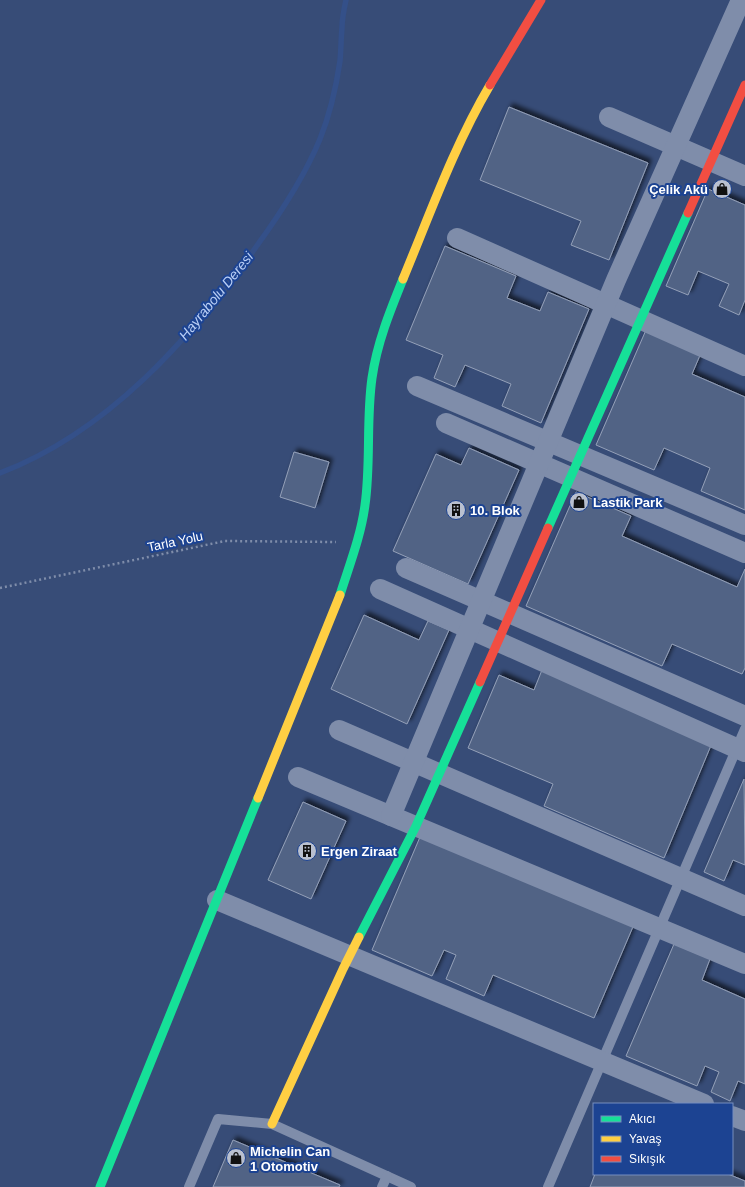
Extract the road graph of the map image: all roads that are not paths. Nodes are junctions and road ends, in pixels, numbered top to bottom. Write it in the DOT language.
graph roads {
  1 [pos="541,0"];
  2 [pos="741,0"];
  3 [pos="745,85"];
  4 [pos="609,118"];
  5 [pos="676,146"];
  6 [pos="711,162"];
  7 [pos="745,176"];
  8 [pos="457,238"];
  9 [pos="606,304"];
  10 [pos="641,320"];
  11 [pos="745,366"];
  12 [pos="417,386"];
  13 [pos="446,423"];
  14 [pos="548,441"];
  15 [pos="581,455"];
  16 [pos="539,463"];
  17 [pos="571,477"];
  18 [pos="745,525"];
  19 [pos="745,553"];
  20 [pos="406,568"];
  21 [pos="380,589"];
  22 [pos="481,601"];
  23 [pos="510,614"];
  24 [pos="469,629"];
  25 [pos="498,642"];
  26 [pos="745,716"];
  27 [pos="745,729"];
  28 [pos="339,730"];
  29 [pos="741,750"];
  30 [pos="414,762"];
  31 [pos="440,774"];
  32 [pos="298,777"];
  33 [pos="391,816"];
  34 [pos="416,826"];
  35 [pos="681,878"];
  36 [pos="217,900"];
  37 [pos="745,906"];
  38 [pos="659,928"];
  39 [pos="350,956"];
  40 [pos="745,964"];
  41 [pos="602,1062"];
  42 [pos="702,1103"];
  43 [pos="733,1116"];
  44 [pos="745,1121"];
  45 [pos="272,1124"];
  46 [pos="387,1176"];
  47 [pos="100,1187"];
  48 [pos="189,1187"];
  49 [pos="382,1187"];
  50 [pos="411,1187"];
  51 [pos="548,1187"];
  1 -- 36 [label="main road"];
  2 -- 5 [label="street"];
  3 -- 6 [label="main road"];
  4 -- 5 [label="street"];
  5 -- 6 [label="street"];
  5 -- 9 [label="street"];
  6 -- 7 [label="street"];
  6 -- 10 [label="main road"];
  8 -- 9 [label="street"];
  9 -- 10 [label="street"];
  9 -- 14 [label="street"];
  10 -- 11 [label="street"];
  10 -- 15 [label="main road"];
  12 -- 14 [label="street"];
  13 -- 16 [label="street"];
  14 -- 15 [label="street"];
  14 -- 16 [label="street"];
  15 -- 17 [label="main road"];
  15 -- 18 [label="street"];
  16 -- 17 [label="street"];
  16 -- 22 [label="street"];
  17 -- 19 [label="street"];
  17 -- 23 [label="main road"];
  20 -- 22 [label="street"];
  21 -- 24 [label="street"];
  22 -- 23 [label="street"];
  22 -- 24 [label="street"];
  23 -- 25 [label="main road"];
  23 -- 26 [label="street"];
  24 -- 25 [label="street"];
  24 -- 30 [label="street"];
  25 -- 29 [label="street"];
  25 -- 31 [label="main road"];
  27 -- 29 [label="lane"];
  28 -- 30 [label="street"];
  29 -- 35 [label="lane"];
  30 -- 31 [label="street"];
  30 -- 33 [label="street"];
  31 -- 34 [label="main road"];
  31 -- 35 [label="street"];
  32 -- 33 [label="street"];
  33 -- 34 [label="street"];
  34 -- 38 [label="street"];
  34 -- 39 [label="main road"];
  35 -- 37 [label="street"];
  35 -- 38 [label="lane"];
  36 -- 39 [label="street"];
  36 -- 47 [label="main road"];
  38 -- 40 [label="street"];
  38 -- 41 [label="lane"];
  39 -- 41 [label="street"];
  39 -- 45 [label="main road"];
  41 -- 42 [label="street"];
  41 -- 51 [label="lane"];
  43 -- 44 [label="street"];
  45 -- 46 [label="lane"];
  45 -- 48 [label="lane"];
  46 -- 49 [label="lane"];
  46 -- 50 [label="lane"];
}
